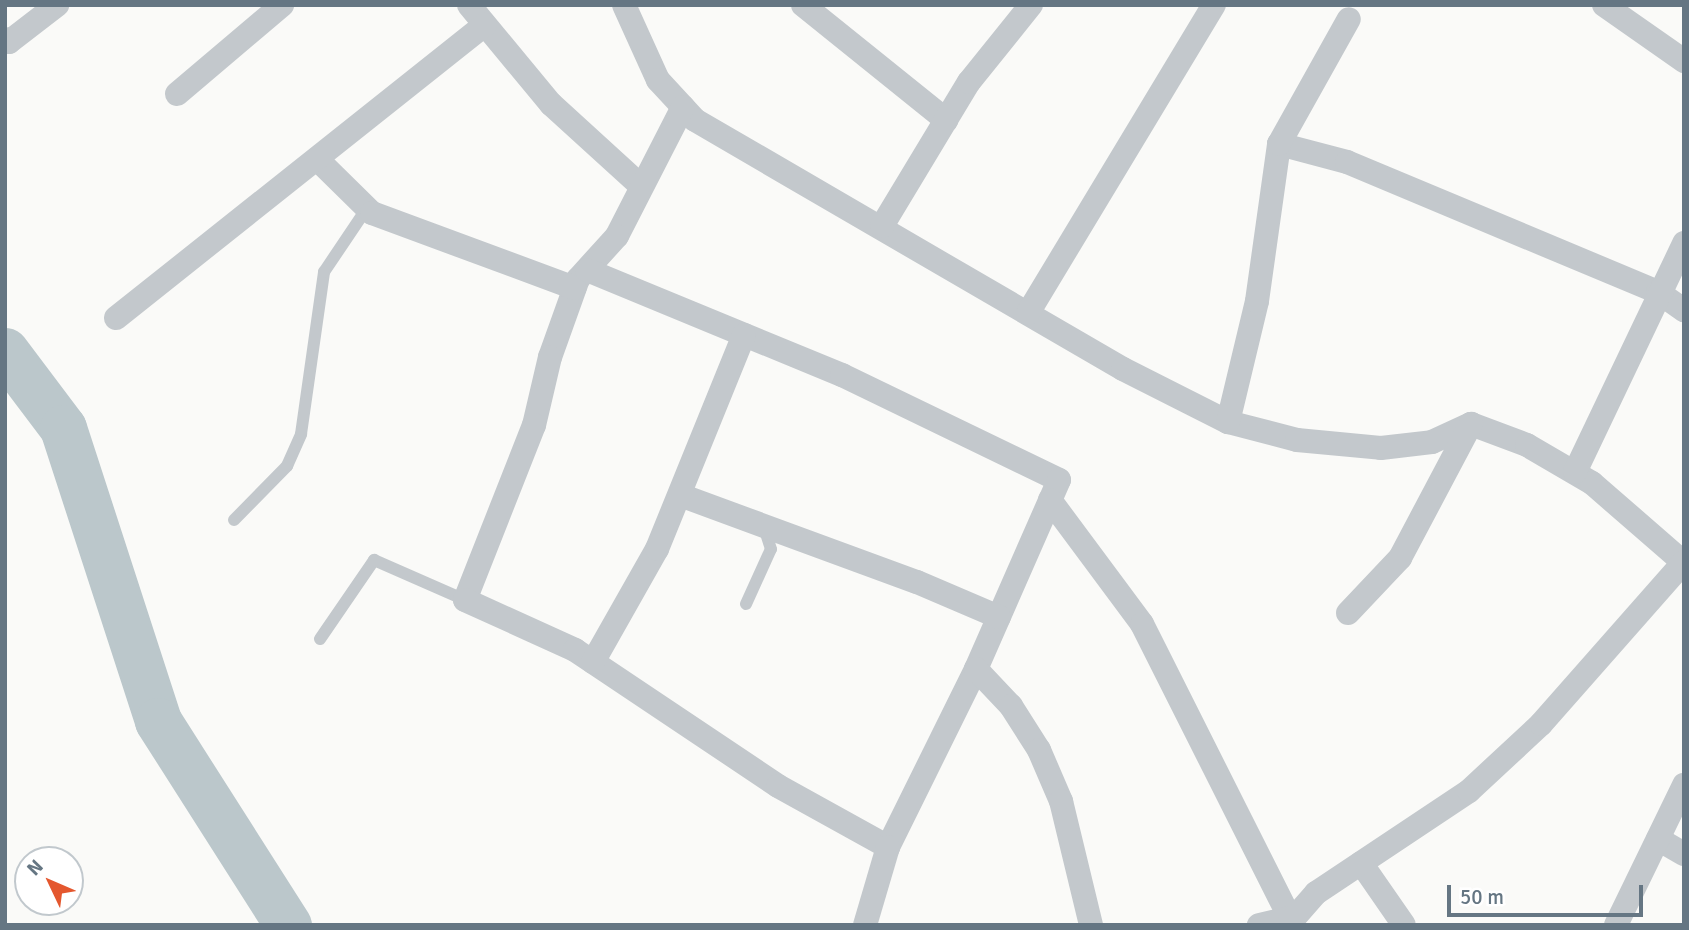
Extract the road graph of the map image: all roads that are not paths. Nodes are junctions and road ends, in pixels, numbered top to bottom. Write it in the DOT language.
graph roads {
  1 [pos="57,5"];
  2 [pos="282,5"];
  3 [pos="469,5"];
  4 [pos="624,5"];
  5 [pos="803,5"];
  6 [pos="1031,5"];
  7 [pos="1214,5"];
  8 [pos="1604,5"];
  9 [pos="1349,19"];
  10 [pos="485,25"];
  11 [pos="5,39"];
  12 [pos="1684,61"];
  13 [pos="177,94"];
  14 [pos="683,107"];
  15 [pos="946,120"];
  16 [pos="1279,144"];
  17 [pos="317,159"];
  18 [pos="640,185"];
  19 [pos="366,208"];
  20 [pos="882,226"];
  21 [pos="1684,243"];
  22 [pos="581,279"];
  23 [pos="1658,292"];
  24 [pos="1684,310"];
  25 [pos="1028,313"];
  26 [pos="116,318"];
  27 [pos="744,335"];
  28 [pos="1228,422"];
  29 [pos="1471,424"];
  30 [pos="1575,472"];
  31 [pos="680,495"];
  32 [pos="1050,500"];
  33 [pos="234,520"];
  34 [pos="763,525"];
  35 [pos="1684,563"];
  36 [pos="465,600"];
  37 [pos="746,604"];
  38 [pos="1348,613"];
  39 [pos="999,617"];
  40 [pos="320,639"];
  41 [pos="593,662"];
  42 [pos="976,669"];
  43 [pos="1684,785"];
  44 [pos="1658,839"];
  45 [pos="888,847"];
  46 [pos="1684,854"];
  47 [pos="1361,863"];
  48 [pos="1289,921"];
  49 [pos="865,925"];
  50 [pos="1091,925"];
  51 [pos="1259,925"];
  52 [pos="1404,925"];
  53 [pos="1616,925"];
  1 -- 11 [label="street"];
  2 -- 13 [label="street"];
  3 -- 10 [label="street"];
  4 -- 14 [label="street"];
  5 -- 15 [label="street"];
  6 -- 15 [label="street"];
  7 -- 25 [label="street"];
  8 -- 12 [label="street"];
  9 -- 16 [label="street"];
  10 -- 17 [label="street"];
  10 -- 18 [label="street"];
  14 -- 18 [label="street"];
  14 -- 20 [label="street"];
  15 -- 20 [label="street"];
  16 -- 23 [label="street"];
  16 -- 28 [label="street"];
  17 -- 19 [label="street"];
  17 -- 26 [label="street"];
  18 -- 22 [label="street"];
  19 -- 22 [label="street"];
  19 -- 33 [label="lane"];
  20 -- 25 [label="street"];
  21 -- 23 [label="street"];
  22 -- 27 [label="street"];
  22 -- 36 [label="street"];
  23 -- 24 [label="street"];
  23 -- 30 [label="street"];
  25 -- 28 [label="street"];
  27 -- 31 [label="street"];
  27 -- 32 [label="street"];
  28 -- 29 [label="street"];
  29 -- 30 [label="street"];
  29 -- 38 [label="street"];
  30 -- 35 [label="street"];
  31 -- 34 [label="street"];
  31 -- 41 [label="street"];
  32 -- 39 [label="street"];
  32 -- 48 [label="street"];
  34 -- 37 [label="lane"];
  34 -- 39 [label="street"];
  35 -- 47 [label="street"];
  36 -- 40 [label="lane"];
  36 -- 41 [label="street"];
  39 -- 42 [label="street"];
  41 -- 45 [label="street"];
  42 -- 45 [label="street"];
  42 -- 50 [label="street"];
  43 -- 44 [label="street"];
  44 -- 46 [label="street"];
  44 -- 53 [label="street"];
  45 -- 49 [label="street"];
  47 -- 48 [label="street"];
  47 -- 52 [label="street"];
  48 -- 51 [label="street"];
}
